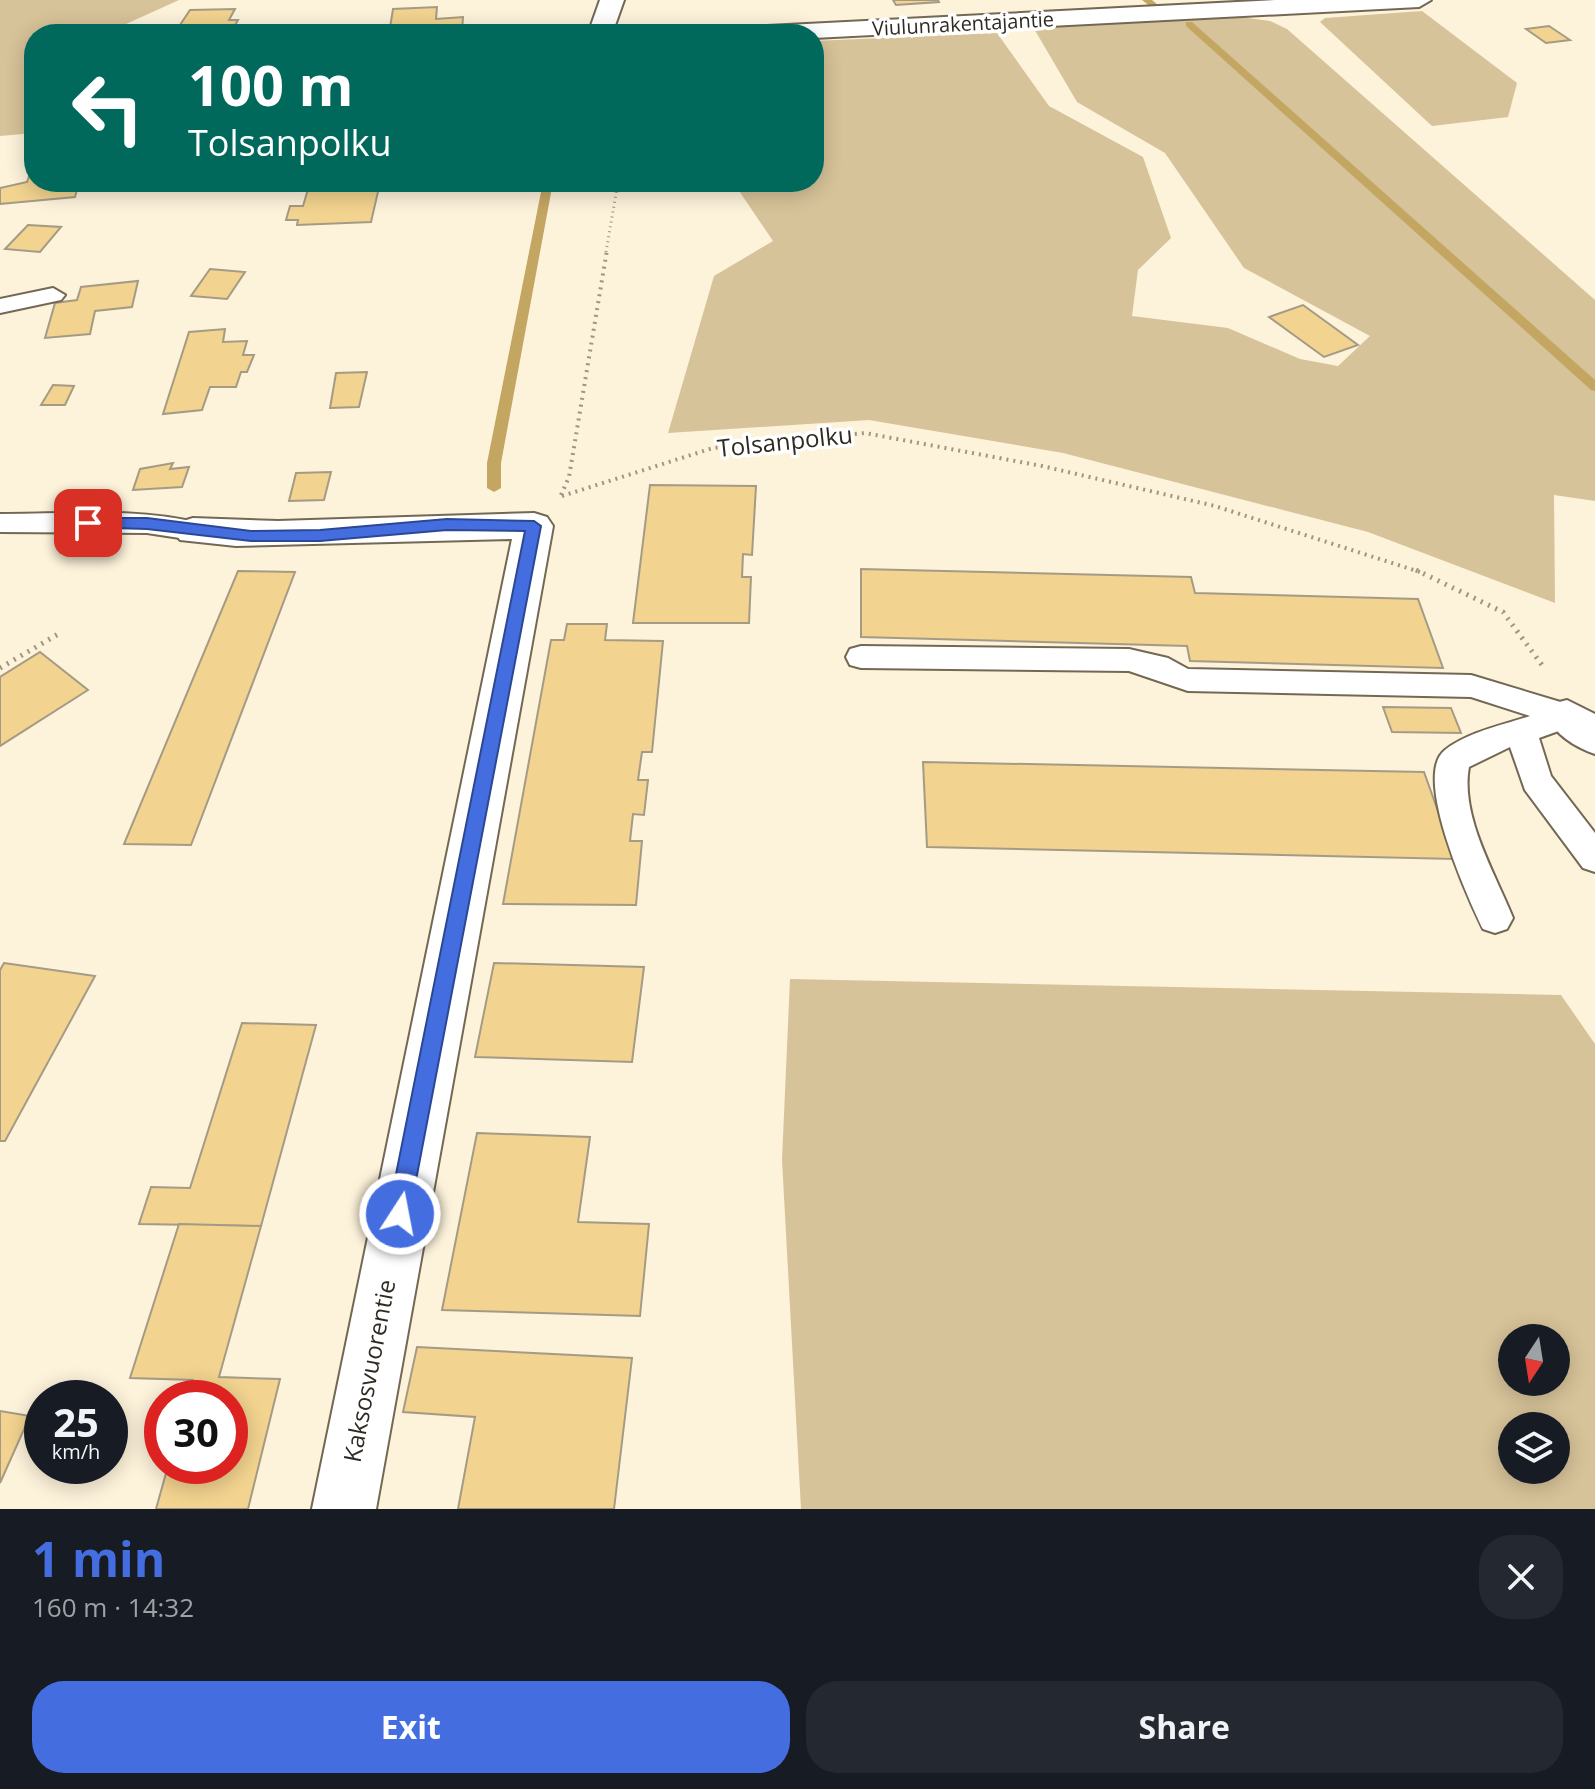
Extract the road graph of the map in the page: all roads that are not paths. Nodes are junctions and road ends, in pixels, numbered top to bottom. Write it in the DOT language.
graph roads {
  1 [pos="612,0"];
  2 [pos="1419,0"];
  3 [pos="604,24"];
  4 [pos="824,30"];
  5 [pos="53,295"];
  6 [pos="0,306"];
  7 [pos="0,523"];
  8 [pos="193,531"];
  9 [pos="861,657"];
  10 [pos="1581,727"];
  11 [pos="1522,732"];
  12 [pos="1595,858"];
  13 [pos="1495,918"];
  14 [pos="344,1509"];
  1 -- 3 [label="street"];
  2 -- 4 [label="street, Viulunrakentajantie"];
  5 -- 6 [label="lane"];
  7 -- 8 [label="lane"];
  8 -- 14 [label="street, Kaksosvuorentie"];
  9 -- 10 [label="lane"];
  10 -- 11 [label="lane"];
  11 -- 12 [label="lane"];
  11 -- 13 [label="lane"];
}
